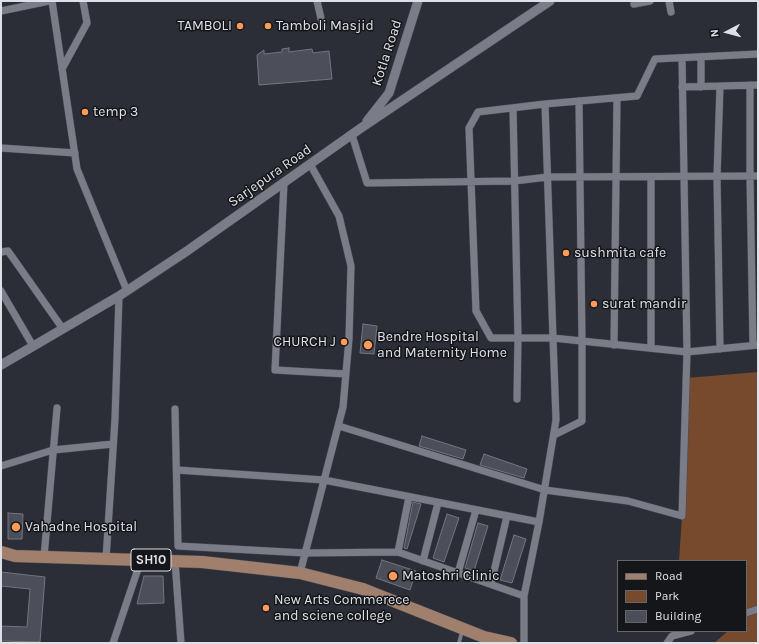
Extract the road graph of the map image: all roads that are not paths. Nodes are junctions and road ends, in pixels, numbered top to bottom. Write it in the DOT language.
graph roads {
  1 [pos="49,1"];
  2 [pos="52,1"];
  3 [pos="83,1"];
  4 [pos="317,1"];
  5 [pos="418,1"];
  6 [pos="550,1"];
  7 [pos="650,1"];
  8 [pos="670,1"];
  9 [pos="634,4"];
  10 [pos="1,11"];
  11 [pos="671,12"];
  12 [pos="323,27"];
  13 [pos="758,54"];
  14 [pos="701,57"];
  15 [pos="682,58"];
  16 [pos="62,69"];
  17 [pos="750,85"];
  18 [pos="758,85"];
  19 [pos="720,86"];
  20 [pos="682,87"];
  21 [pos="701,87"];
  22 [pos="617,98"];
  23 [pos="579,101"];
  24 [pos="545,104"];
  25 [pos="513,108"];
  26 [pos="361,128"];
  27 [pos="352,135"];
  28 [pos="1,148"];
  29 [pos="75,153"];
  30 [pos="310,164"];
  31 [pos="750,176"];
  32 [pos="758,176"];
  33 [pos="548,177"];
  34 [pos="684,177"];
  35 [pos="718,177"];
  36 [pos="580,178"];
  37 [pos="616,178"];
  38 [pos="651,178"];
  39 [pos="514,181"];
  40 [pos="472,182"];
  41 [pos="284,183"];
  42 [pos="1,252"];
  43 [pos="1,291"];
  44 [pos="127,291"];
  45 [pos="119,296"];
  46 [pos="62,329"];
  47 [pos="518,338"];
  48 [pos="553,338"];
  49 [pos="582,341"];
  50 [pos="614,345"];
  51 [pos="756,345"];
  52 [pos="33,346"];
  53 [pos="651,348"];
  54 [pos="720,349"];
  55 [pos="687,352"];
  56 [pos="1,365"];
  57 [pos="346,374"];
  58 [pos="517,398"];
  59 [pos="57,408"];
  60 [pos="176,409"];
  61 [pos="338,426"];
  62 [pos="554,435"];
  63 [pos="113,444"];
  64 [pos="53,450"];
  65 [pos="1,466"];
  66 [pos="177,470"];
  67 [pos="324,480"];
  68 [pos="545,490"];
  69 [pos="409,497"];
  70 [pos="438,502"];
  71 [pos="476,510"];
  72 [pos="507,516"];
  73 [pos="539,522"];
  74 [pos="1,552"];
  75 [pos="398,552"];
  76 [pos="306,553"];
  77 [pos="44,556"];
  78 [pos="106,558"];
  79 [pos="141,560"];
  80 [pos="175,561"];
  81 [pos="424,561"];
  82 [pos="300,573"];
  83 [pos="458,573"];
  84 [pos="491,584"];
  85 [pos="524,596"];
  86 [pos="758,609"];
  87 [pos="747,613"];
  88 [pos="463,628"];
  89 [pos="687,632"];
  90 [pos="113,643"];
  91 [pos="181,643"];
  92 [pos="459,643"];
  93 [pos="511,643"];
  94 [pos="524,643"];
  95 [pos="667,643"];
  1 -- 10 [label="street"];
  2 -- 16 [label="street"];
  3 -- 16 [label="street"];
  4 -- 12 [label="street"];
  5 -- 26 [label="street, Kotla Road"];
  6 -- 26 [label="street, Sarjepura Road"];
  7 -- 9 [label="street"];
  8 -- 11 [label="street"];
  13 -- 14 [label="street"];
  14 -- 15 [label="street"];
  14 -- 21 [label="street"];
  15 -- 20 [label="street"];
  15 -- 22 [label="street"];
  16 -- 29 [label="street"];
  17 -- 18 [label="street"];
  17 -- 19 [label="street"];
  17 -- 31 [label="street"];
  19 -- 21 [label="street"];
  19 -- 35 [label="street"];
  20 -- 21 [label="street"];
  20 -- 34 [label="street"];
  22 -- 23 [label="street"];
  22 -- 37 [label="street"];
  23 -- 24 [label="street"];
  23 -- 36 [label="street"];
  24 -- 25 [label="street"];
  24 -- 33 [label="street"];
  25 -- 39 [label="street"];
  25 -- 40 [label="street"];
  26 -- 27 [label="street, Sarjepura Road"];
  27 -- 30 [label="street, Sarjepura Road"];
  27 -- 40 [label="street"];
  28 -- 29 [label="street"];
  29 -- 44 [label="street"];
  30 -- 41 [label="street, Sarjepura Road"];
  30 -- 57 [label="street"];
  31 -- 32 [label="street"];
  31 -- 35 [label="street"];
  31 -- 51 [label="street"];
  33 -- 36 [label="street"];
  33 -- 39 [label="street"];
  33 -- 48 [label="street"];
  34 -- 35 [label="street"];
  34 -- 38 [label="street"];
  34 -- 55 [label="street"];
  35 -- 54 [label="street"];
  36 -- 37 [label="street"];
  36 -- 49 [label="street"];
  37 -- 38 [label="street"];
  37 -- 50 [label="street"];
  38 -- 53 [label="street"];
  39 -- 40 [label="street"];
  39 -- 47 [label="street"];
  40 -- 47 [label="street"];
  41 -- 44 [label="street, Sarjepura Road"];
  41 -- 57 [label="street"];
  42 -- 46 [label="street"];
  43 -- 52 [label="street"];
  44 -- 45 [label="street, Sarjepura Road"];
  45 -- 46 [label="street, Sarjepura Road"];
  45 -- 63 [label="street"];
  46 -- 52 [label="street, Sarjepura Road"];
  47 -- 48 [label="street"];
  47 -- 58 [label="street"];
  48 -- 49 [label="street"];
  48 -- 62 [label="street"];
  49 -- 50 [label="street"];
  49 -- 62 [label="street"];
  50 -- 53 [label="street"];
  51 -- 54 [label="street"];
  52 -- 56 [label="street, Sarjepura Road"];
  53 -- 55 [label="street"];
  54 -- 55 [label="street"];
  55 -- 68 [label="street"];
  57 -- 61 [label="street"];
  59 -- 64 [label="street"];
  60 -- 66 [label="street"];
  61 -- 67 [label="street"];
  61 -- 68 [label="street"];
  62 -- 68 [label="street"];
  63 -- 64 [label="street"];
  63 -- 78 [label="street"];
  64 -- 65 [label="street"];
  64 -- 77 [label="street"];
  66 -- 67 [label="street"];
  66 -- 76 [label="street"];
  67 -- 69 [label="street"];
  67 -- 76 [label="street"];
  68 -- 73 [label="street"];
  69 -- 70 [label="street"];
  69 -- 75 [label="street"];
  70 -- 71 [label="street"];
  70 -- 81 [label="street"];
  71 -- 72 [label="street"];
  71 -- 83 [label="street"];
  72 -- 73 [label="street"];
  72 -- 84 [label="street"];
  73 -- 85 [label="street"];
  74 -- 77 [label="main road, SH10"];
  75 -- 76 [label="street"];
  75 -- 81 [label="street"];
  76 -- 82 [label="street"];
  77 -- 78 [label="main road, SH10"];
  78 -- 79 [label="main road, SH10"];
  79 -- 80 [label="main road, SH10"];
  79 -- 90 [label="street"];
  80 -- 82 [label="main road, SH10"];
  80 -- 91 [label="street"];
  81 -- 83 [label="street"];
  82 -- 88 [label="main road, SH10"];
  83 -- 84 [label="street"];
  84 -- 85 [label="street"];
  85 -- 94 [label="street"];
  86 -- 87 [label="street"];
  88 -- 92 [label="lane"];
  88 -- 93 [label="main road, SH10"];
  89 -- 95 [label="street"];
}
